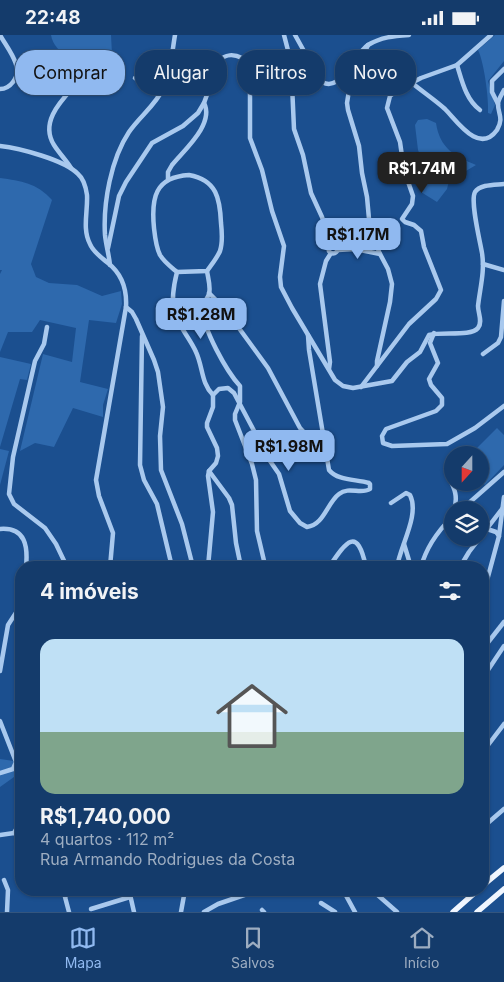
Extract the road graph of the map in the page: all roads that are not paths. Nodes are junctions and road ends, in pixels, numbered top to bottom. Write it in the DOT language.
graph roads {
  1 [pos="0,35"];
  2 [pos="174,35"];
  3 [pos="284,35"];
  4 [pos="295,35"];
  5 [pos="409,35"];
  6 [pos="491,35"];
  7 [pos="368,45"];
  8 [pos="171,50"];
  9 [pos="457,65"];
  10 [pos="504,69"];
  11 [pos="416,81"];
  12 [pos="416,86"];
  13 [pos="0,89"];
  14 [pos="504,90"];
  15 [pos="67,95"];
  16 [pos="159,95"];
  17 [pos="392,95"];
  18 [pos="204,103"];
  19 [pos="498,104"];
  20 [pos="480,110"];
  21 [pos="0,146"];
  22 [pos="72,169"];
  23 [pos="168,179"];
  24 [pos="504,185"];
  25 [pos="370,230"];
  26 [pos="332,245"];
  27 [pos="108,248"];
  28 [pos="338,249"];
  29 [pos="354,249"];
  30 [pos="331,253"];
  31 [pos="380,254"];
  32 [pos="484,264"];
  33 [pos="110,265"];
  34 [pos="504,270"];
  35 [pos="207,271"];
  36 [pos="177,272"];
  37 [pos="209,293"];
  38 [pos="504,301"];
  39 [pos="126,307"];
  40 [pos="47,327"];
  41 [pos="308,333"];
  42 [pos="434,333"];
  43 [pos="142,334"];
  44 [pos="483,354"];
  45 [pos="377,366"];
  46 [pos="329,369"];
  47 [pos="360,388"];
  48 [pos="213,395"];
  49 [pos="240,405"];
  50 [pos="504,406"];
  51 [pos="326,456"];
  52 [pos="209,471"];
  53 [pos="504,472"];
  54 [pos="498,476"];
  55 [pos="504,479"];
  56 [pos="504,497"];
  57 [pos="470,501"];
  58 [pos="391,503"];
  59 [pos="503,508"];
  60 [pos="489,526"];
  61 [pos="444,528"];
  62 [pos="0,529"];
  63 [pos="489,530"];
  64 [pos="499,536"];
  65 [pos="404,543"];
  66 [pos="475,546"];
  67 [pos="27,561"];
  68 [pos="64,561"];
  69 [pos="111,561"];
  70 [pos="171,561"];
  71 [pos="191,561"];
  72 [pos="209,561"];
  73 [pos="240,561"];
  74 [pos="266,561"];
  75 [pos="333,561"];
  76 [pos="364,561"];
  77 [pos="399,561"];
  78 [pos="409,561"];
  79 [pos="423,561"];
  80 [pos="464,561"];
  81 [pos="489,573"];
  82 [pos="15,614"];
  83 [pos="504,623"];
  84 [pos="489,641"];
  85 [pos="504,646"];
  86 [pos="489,668"];
  87 [pos="0,671"];
  88 [pos="0,721"];
  89 [pos="504,724"];
  90 [pos="489,744"];
  91 [pos="15,759"];
  92 [pos="15,766"];
  93 [pos="0,773"];
  94 [pos="504,809"];
  95 [pos="489,822"];
  96 [pos="14,833"];
  97 [pos="0,835"];
  98 [pos="504,868"];
  99 [pos="4,879"];
  100 [pos="489,880"];
  101 [pos="504,889"];
  102 [pos="66,896"];
  103 [pos="185,896"];
  104 [pos="241,896"];
  105 [pos="346,896"];
  106 [pos="379,896"];
  107 [pos="471,896"];
  108 [pos="130,897"];
  109 [pos="321,903"];
  110 [pos="91,909"];
  111 [pos="7,912"];
  112 [pos="69,912"];
  113 [pos="134,912"];
  114 [pos="181,912"];
  115 [pos="204,912"];
  116 [pos="335,912"];
  117 [pos="355,912"];
  118 [pos="397,912"];
  119 [pos="453,912"];
  120 [pos="477,912"];
  1 -- 13 [label="street"];
  2 -- 8 [label="street"];
  3 -- 26 [label="street"];
  4 -- 7 [label="street"];
  5 -- 7 [label="street"];
  6 -- 9 [label="street"];
  7 -- 25 [label="street"];
  9 -- 11 [label="street"];
  9 -- 20 [label="street"];
  10 -- 19 [label="street"];
  12 -- 19 [label="street"];
  14 -- 19 [label="street"];
  15 -- 22 [label="street"];
  16 -- 27 [label="street"];
  17 -- 45 [label="street"];
  18 -- 23 [label="street"];
  18 -- 27 [label="street"];
  18 -- 41 [label="street"];
  21 -- 22 [label="street"];
  22 -- 33 [label="street"];
  23 -- 35 [label="street"];
  23 -- 36 [label="street"];
  24 -- 32 [label="street"];
  25 -- 29 [label="street"];
  25 -- 31 [label="street"];
  26 -- 28 [label="street"];
  26 -- 30 [label="street"];
  27 -- 33 [label="street"];
  28 -- 29 [label="street"];
  28 -- 30 [label="street"];
  29 -- 31 [label="street"];
  30 -- 46 [label="street"];
  31 -- 45 [label="street"];
  32 -- 34 [label="street"];
  32 -- 42 [label="street"];
  33 -- 39 [label="street"];
  35 -- 36 [label="street"];
  35 -- 37 [label="street"];
  36 -- 48 [label="street"];
  37 -- 49 [label="street"];
  37 -- 51 [label="street"];
  38 -- 44 [label="street"];
  39 -- 43 [label="street"];
  39 -- 69 [label="street"];
  40 -- 68 [label="street"];
  41 -- 46 [label="street"];
  41 -- 51 [label="street"];
  42 -- 47 [label="street"];
  42 -- 50 [label="street"];
  43 -- 70 [label="street"];
  43 -- 71 [label="street"];
  45 -- 47 [label="street"];
  46 -- 47 [label="street"];
  48 -- 49 [label="street"];
  48 -- 52 [label="street"];
  49 -- 51 [label="street"];
  49 -- 74 [label="street"];
  52 -- 72 [label="street"];
  52 -- 73 [label="street"];
  53 -- 54 [label="street"];
  54 -- 55 [label="street"];
  54 -- 57 [label="street"];
  56 -- 59 [label="street"];
  58 -- 65 [label="street"];
  59 -- 60 [label="street"];
  59 -- 64 [label="street"];
  61 -- 79 [label="street"];
  62 -- 67 [label="street"];
  63 -- 64 [label="street"];
  64 -- 81 [label="street"];
  65 -- 77 [label="street"];
  65 -- 78 [label="street"];
  66 -- 80 [label="street"];
  75 -- 76 [label="street"];
  82 -- 87 [label="street"];
  83 -- 84 [label="street"];
  85 -- 86 [label="street"];
  88 -- 91 [label="street"];
  89 -- 90 [label="street"];
  92 -- 93 [label="street"];
  94 -- 95 [label="street"];
  96 -- 97 [label="street"];
  98 -- 100 [label="main road"];
  99 -- 111 [label="street"];
  101 -- 120 [label="main road"];
  102 -- 112 [label="street"];
  103 -- 114 [label="street"];
  104 -- 115 [label="street"];
  105 -- 117 [label="street"];
  106 -- 118 [label="street"];
  107 -- 119 [label="main road"];
  108 -- 110 [label="street"];
  108 -- 113 [label="street"];
  109 -- 116 [label="street"];
}
